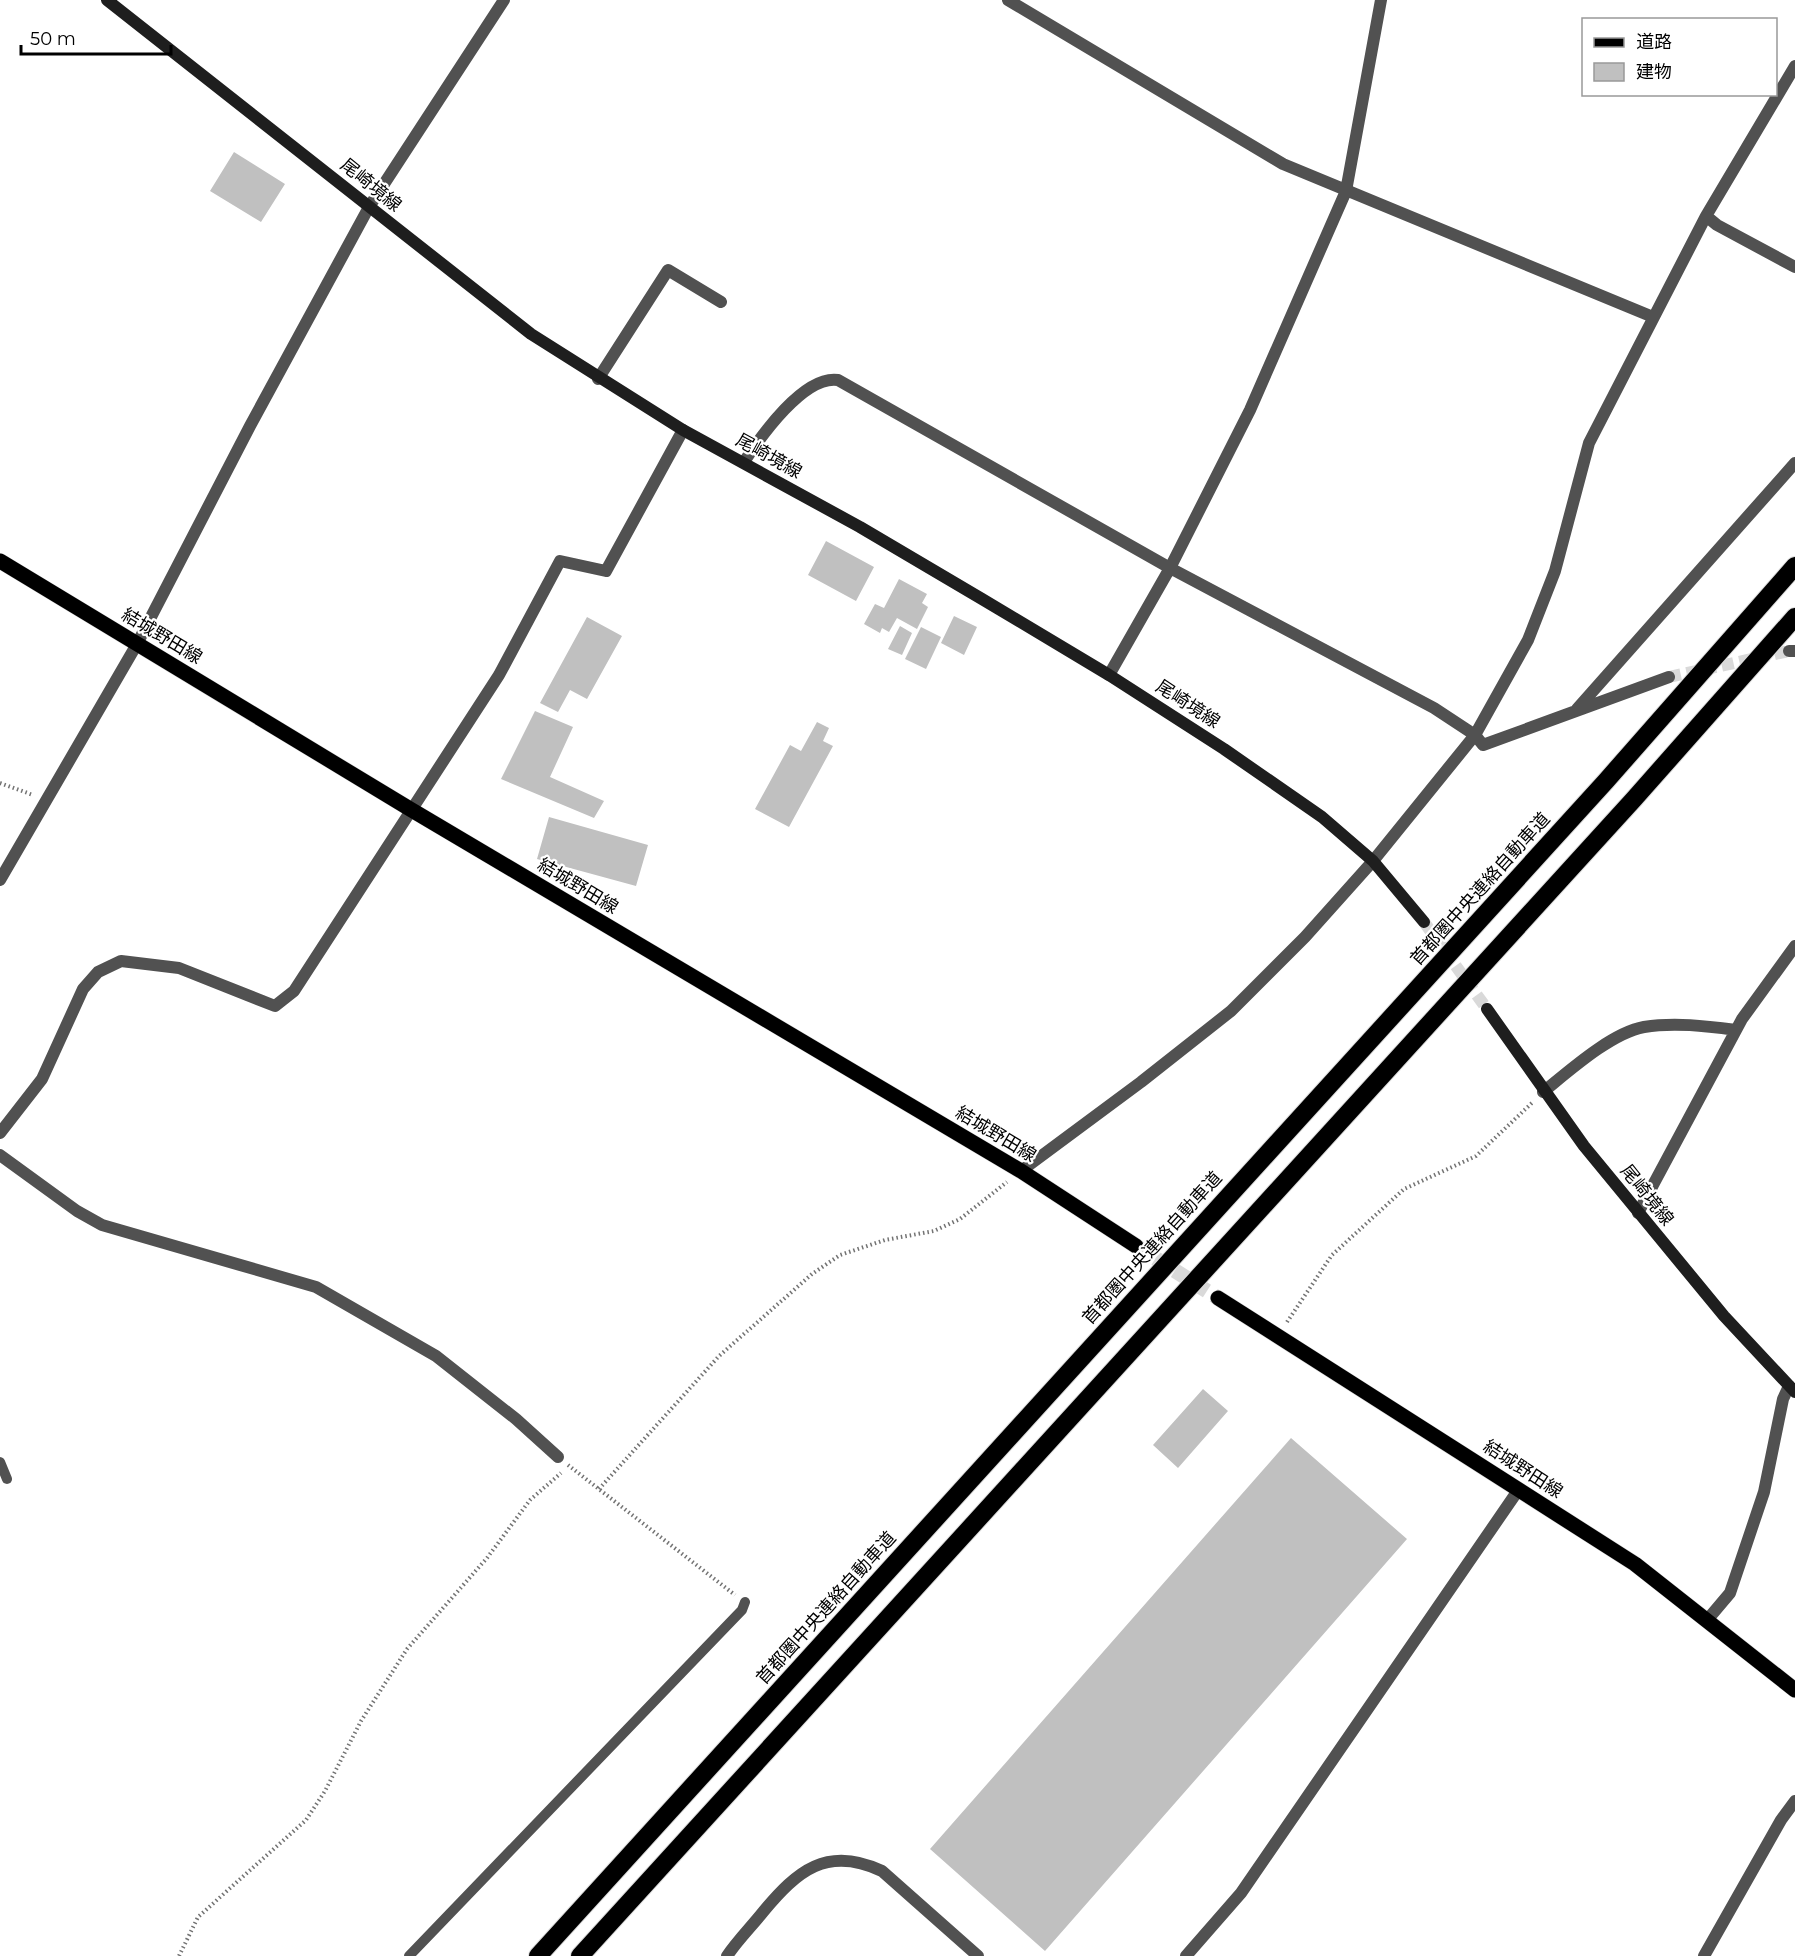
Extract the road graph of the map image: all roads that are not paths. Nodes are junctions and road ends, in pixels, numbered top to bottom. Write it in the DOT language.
graph roads {
  1 [pos="504,0"];
  2 [pos="1008,0"];
  3 [pos="1381,0"];
  4 [pos="113,2"];
  5 [pos="1795,66"];
  6 [pos="1346,190"];
  7 [pos="369,207"];
  8 [pos="1706,216"];
  9 [pos="1795,267"];
  10 [pos="721,302"];
  11 [pos="1653,317"];
  12 [pos="598,379"];
  13 [pos="683,430"];
  14 [pos="744,462"];
  15 [pos="1795,463"];
  16 [pos="0,561"];
  17 [pos="1795,566"];
  18 [pos="1170,567"];
  19 [pos="1795,617"];
  20 [pos="137,644"];
  21 [pos="1109,675"];
  22 [pos="1669,677"];
  23 [pos="1575,711"];
  24 [pos="1475,735"];
  25 [pos="410,809"];
  26 [pos="1373,861"];
  27 [pos="0,880"];
  28 [pos="1424,922"];
  29 [pos="1795,946"];
  30 [pos="1487,1009"];
  31 [pos="1736,1030"];
  32 [pos="1543,1092"];
  33 [pos="0,1133"];
  34 [pos="0,1155"];
  35 [pos="1021,1171"];
  36 [pos="1638,1213"];
  37 [pos="1136,1246"];
  38 [pos="1218,1298"];
  39 [pos="1792,1389"];
  40 [pos="558,1457"];
  41 [pos="0,1462"];
  42 [pos="7,1479"];
  43 [pos="1520,1489"];
  44 [pos="745,1602"];
  45 [pos="1708,1619"];
  46 [pos="1795,1690"];
  47 [pos="1795,1801"];
  48 [pos="690,1836"];
  49 [pos="409,1956"];
  50 [pos="538,1956"];
  51 [pos="580,1956"];
  52 [pos="595,1956"];
  53 [pos="727,1956"];
  54 [pos="978,1956"];
  55 [pos="1186,1956"];
  56 [pos="1704,1956"];
  1 -- 7 [label="street"];
  2 -- 6 [label="street"];
  3 -- 6 [label="street"];
  4 -- 7 [label="main road, 尾崎境線"];
  5 -- 8 [label="street"];
  6 -- 11 [label="street"];
  6 -- 18 [label="street"];
  7 -- 12 [label="main road, 尾崎境線"];
  7 -- 20 [label="street"];
  8 -- 9 [label="street"];
  8 -- 11 [label="street"];
  10 -- 12 [label="street"];
  11 -- 24 [label="street"];
  12 -- 13 [label="main road, 尾崎境線"];
  13 -- 14 [label="main road, 尾崎境線"];
  13 -- 25 [label="street"];
  14 -- 18 [label="street"];
  14 -- 21 [label="main road, 尾崎境線"];
  15 -- 23 [label="street"];
  16 -- 20 [label="main road, 結城野田線"];
  17 -- 50 [label="highway, 首都圏中央連絡自動車道"];
  18 -- 21 [label="street"];
  18 -- 24 [label="street"];
  19 -- 48 [label="highway"];
  20 -- 25 [label="main road, 結城野田線"];
  20 -- 27 [label="street"];
  21 -- 26 [label="main road, 尾崎境線"];
  22 -- 23 [label="street"];
  23 -- 24 [label="street"];
  24 -- 26 [label="street"];
  25 -- 33 [label="street"];
  25 -- 35 [label="main road, 結城野田線"];
  26 -- 28 [label="main road, 尾崎境線"];
  26 -- 35 [label="street"];
  29 -- 31 [label="street"];
  30 -- 32 [label="main road, 尾崎境線"];
  31 -- 32 [label="street"];
  31 -- 36 [label="street"];
  32 -- 36 [label="main road, 尾崎境線"];
  34 -- 40 [label="street"];
  35 -- 37 [label="main road, 結城野田線"];
  36 -- 39 [label="main road, 尾崎境線"];
  38 -- 43 [label="main road, 結城野田線"];
  39 -- 45 [label="street"];
  41 -- 42 [label="lane"];
  43 -- 45 [label="main road, 結城野田線"];
  43 -- 55 [label="street"];
  44 -- 49 [label="lane"];
  45 -- 46 [label="main road, 結城野田線"];
  47 -- 56 [label="street"];
  48 -- 51 [label="highway"];
  48 -- 52 [label="highway"];
  53 -- 54 [label="street"];
}
